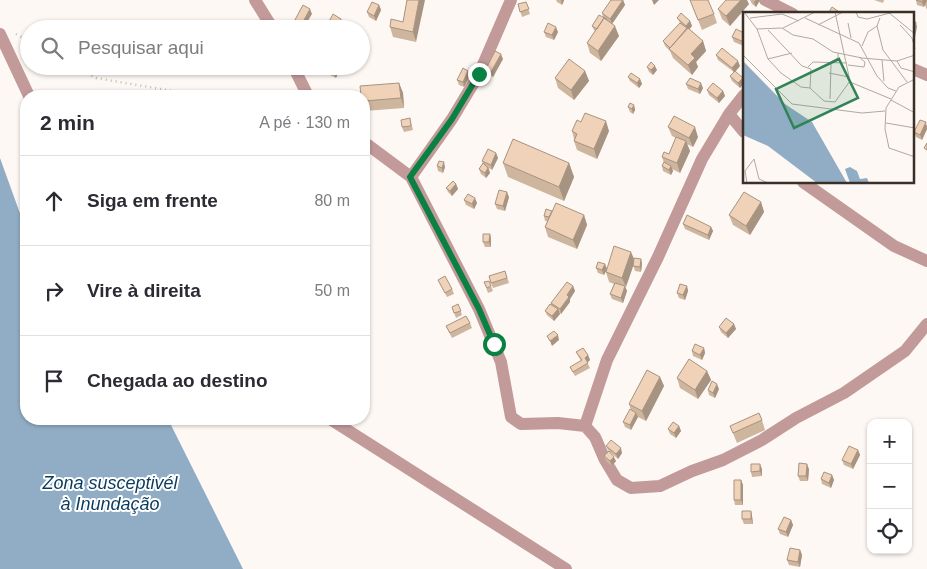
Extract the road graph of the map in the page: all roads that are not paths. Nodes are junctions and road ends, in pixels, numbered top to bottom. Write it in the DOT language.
graph roads {
  1 [pos="254,0"];
  2 [pos="511,0"];
  3 [pos="765,0"];
  4 [pos="789,12"];
  5 [pos="267,20"];
  6 [pos="0,34"];
  7 [pos="914,69"];
  8 [pos="298,75"];
  9 [pos="927,75"];
  10 [pos="25,90"];
  11 [pos="305,90"];
  12 [pos="743,96"];
  13 [pos="730,114"];
  14 [pos="743,131"];
  15 [pos="370,147"];
  16 [pos="410,177"];
  17 [pos="806,184"];
  18 [pos="927,261"];
  19 [pos="927,325"];
  20 [pos="339,425"];
  21 [pos="585,426"];
  22 [pos="566,569"];
  1 -- 5 [label="street"];
  2 -- 16 [label="street"];
  3 -- 4 [label="street"];
  6 -- 10 [label="street"];
  7 -- 9 [label="street"];
  8 -- 11 [label="street"];
  12 -- 13 [label="street"];
  13 -- 14 [label="street"];
  13 -- 21 [label="street"];
  15 -- 16 [label="street"];
  16 -- 21 [label="street"];
  17 -- 18 [label="street"];
  19 -- 21 [label="street"];
  20 -- 22 [label="street"];
}
